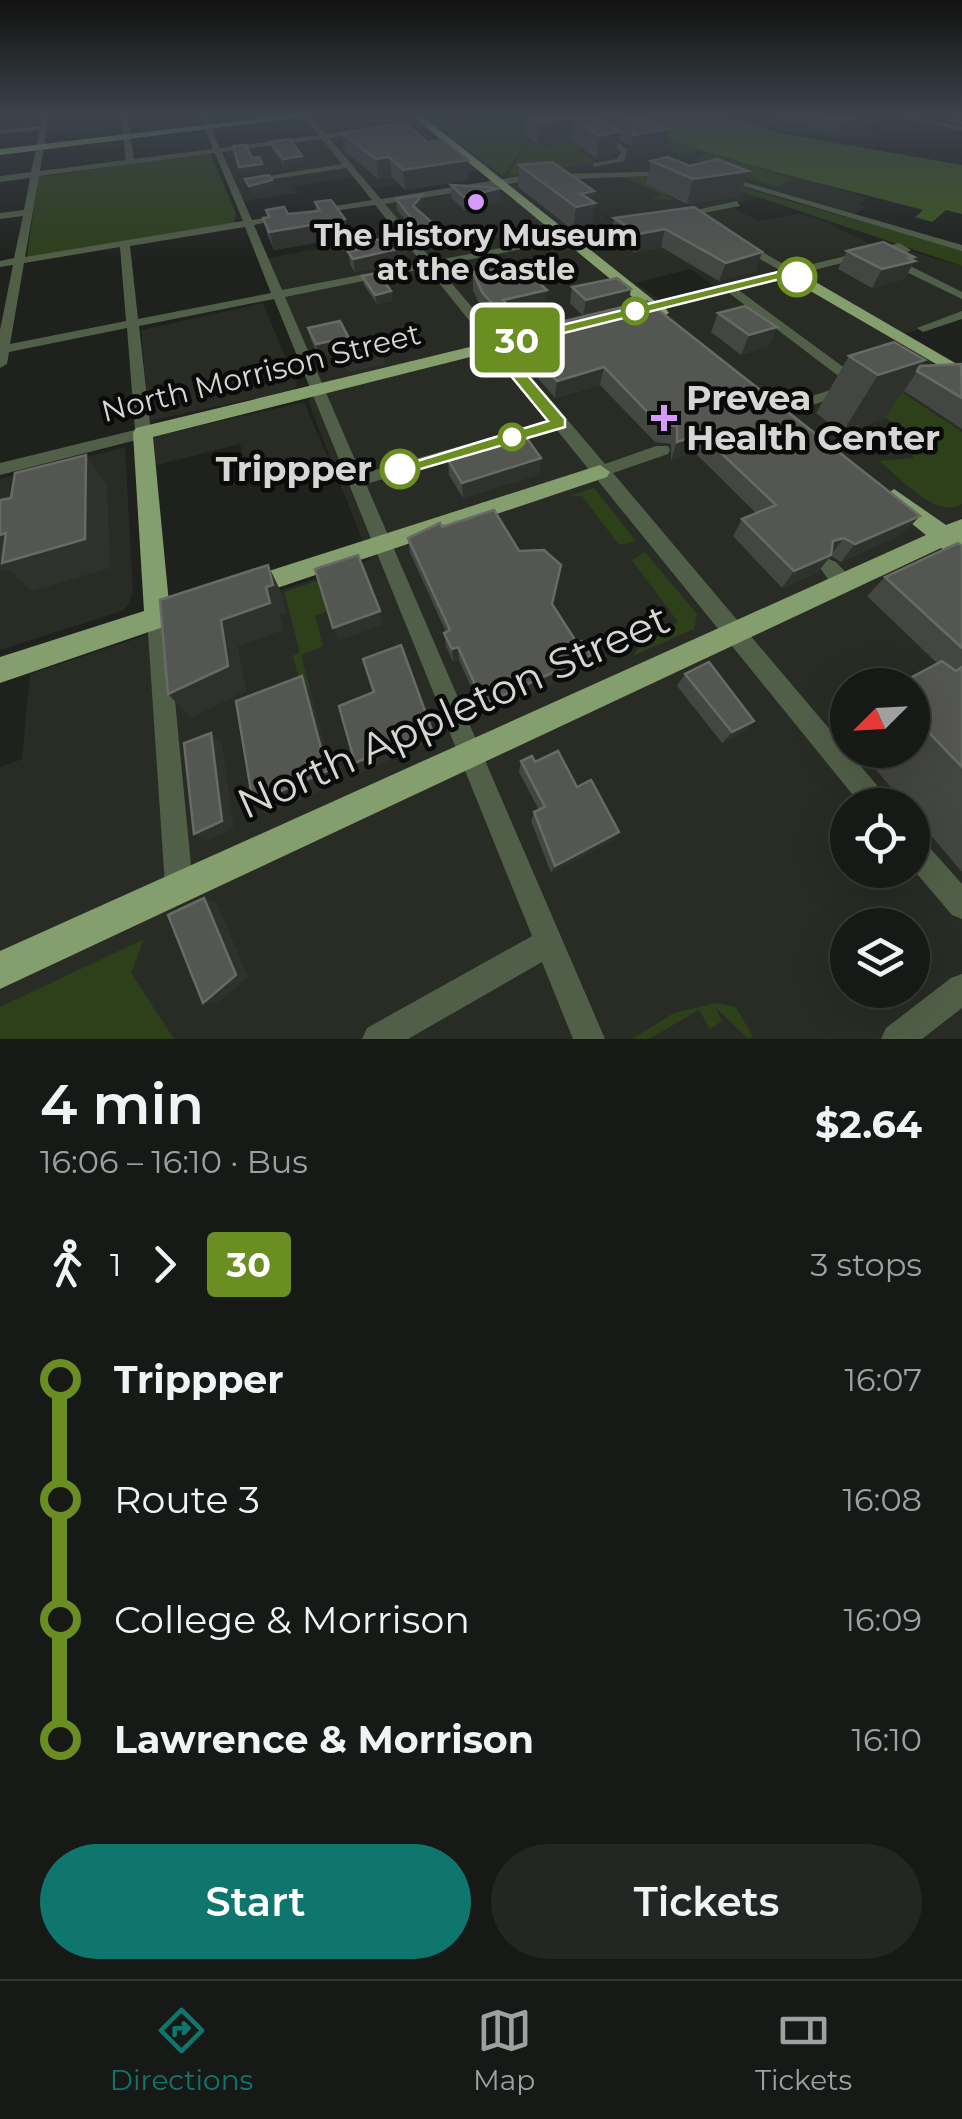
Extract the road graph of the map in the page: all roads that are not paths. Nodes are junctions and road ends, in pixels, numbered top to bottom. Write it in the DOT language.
graph roads {
  1 [pos="35,163"];
  2 [pos="118,163"];
  3 [pos="222,163"];
  4 [pos="344,163"];
  5 [pos="469,163"];
  6 [pos="472,163"];
  7 [pos="605,163"];
  8 [pos="346,166"];
  9 [pos="585,166"];
  10 [pos="686,172"];
  11 [pos="33,174"];
  12 [pos="710,174"];
  13 [pos="0,179"];
  14 [pos="230,183"];
  15 [pos="495,183"];
  16 [pos="376,202"];
  17 [pos="736,204"];
  18 [pos="28,212"];
  19 [pos="311,213"];
  20 [pos="689,213"];
  21 [pos="0,216"];
  22 [pos="292,216"];
  23 [pos="664,218"];
  24 [pos="652,220"];
  25 [pos="246,224"];
  26 [pos="710,226"];
  27 [pos="724,234"];
  28 [pos="566,238"];
  29 [pos="125,244"];
  30 [pos="903,248"];
  31 [pos="962,248"];
  32 [pos="874,252"];
  33 [pos="20,260"];
  34 [pos="0,264"];
  35 [pos="428,266"];
  36 [pos="783,275"];
  37 [pos="728,288"];
  38 [pos="277,296"];
  39 [pos="962,296"];
  40 [pos="6,300"];
  41 [pos="653,307"];
  42 [pos="962,315"];
  43 [pos="616,316"];
  44 [pos="134,324"];
  45 [pos="678,326"];
  46 [pos="565,328"];
  47 [pos="922,328"];
  48 [pos="494,346"];
  49 [pos="1,355"];
  50 [pos="936,359"];
  51 [pos="908,369"];
  52 [pos="962,374"];
  53 [pos="316,390"];
  54 [pos="784,410"];
  55 [pos="559,423"];
  56 [pos="143,434"];
  57 [pos="662,450"];
  58 [pos="0,469"];
  59 [pos="600,472"];
  60 [pos="354,482"];
  61 [pos="877,483"];
  62 [pos="956,539"];
  63 [pos="380,544"];
  64 [pos="223,596"];
  65 [pos="192,606"];
  66 [pos="157,618"];
  67 [pos="734,633"];
  68 [pos="0,670"];
  69 [pos="469,753"];
  70 [pos="864,788"];
  71 [pos="930,868"];
  72 [pos="179,886"];
  73 [pos="962,906"];
  74 [pos="548,943"];
  75 [pos="0,970"];
  76 [pos="962,989"];
  77 [pos="378,1039"];
  78 [pos="588,1039"];
  79 [pos="896,1039"];
  1 -- 11 [label="street"];
  2 -- 11 [label="street"];
  3 -- 14 [label="street"];
  4 -- 8 [label="street"];
  5 -- 15 [label="main road"];
  6 -- 15 [label="main road"];
  7 -- 9 [label="street"];
  8 -- 14 [label="street"];
  8 -- 16 [label="street"];
  10 -- 15 [label="street"];
  11 -- 13 [label="street"];
  11 -- 18 [label="street"];
  12 -- 31 [label="street"];
  14 -- 25 [label="street"];
  15 -- 16 [label="street"];
  15 -- 28 [label="main road"];
  16 -- 19 [label="street"];
  16 -- 35 [label="street"];
  17 -- 20 [label="street"];
  18 -- 21 [label="street"];
  18 -- 33 [label="street"];
  20 -- 23 [label="street"];
  20 -- 26 [label="street"];
  22 -- 25 [label="street"];
  24 -- 28 [label="street"];
  25 -- 29 [label="street"];
  25 -- 38 [label="street"];
  27 -- 36 [label="street"];
  28 -- 35 [label="street"];
  28 -- 41 [label="main road"];
  29 -- 33 [label="street"];
  29 -- 44 [label="street"];
  30 -- 32 [label="street"];
  32 -- 36 [label="street"];
  32 -- 39 [label="street"];
  33 -- 34 [label="street"];
  33 -- 40 [label="street"];
  35 -- 38 [label="street"];
  35 -- 48 [label="street"];
  36 -- 37 [label="main road"];
  36 -- 50 [label="main road"];
  37 -- 41 [label="main road"];
  37 -- 54 [label="street"];
  38 -- 44 [label="street"];
  38 -- 53 [label="street"];
  40 -- 49 [label="street"];
  41 -- 43 [label="main road"];
  41 -- 45 [label="main road"];
  42 -- 47 [label="street"];
  44 -- 49 [label="street"];
  44 -- 56 [label="street"];
  46 -- 48 [label="main road, North Morrison Street"];
  48 -- 53 [label="main road, North Morrison Street"];
  48 -- 55 [label="street"];
  50 -- 51 [label="street"];
  50 -- 52 [label="main road"];
  53 -- 56 [label="main road, North Morrison Street"];
  53 -- 60 [label="street"];
  55 -- 59 [label="street"];
  55 -- 60 [label="street"];
  56 -- 58 [label="street, North Morrison Street"];
  56 -- 66 [label="main road"];
  57 -- 59 [label="street"];
  59 -- 63 [label="main road"];
  59 -- 67 [label="street"];
  60 -- 63 [label="street"];
  61 -- 62 [label="main road"];
  62 -- 67 [label="main road, North Appleton Street"];
  63 -- 64 [label="main road"];
  63 -- 69 [label="street"];
  65 -- 66 [label="main road"];
  66 -- 68 [label="main road"];
  66 -- 72 [label="street"];
  67 -- 69 [label="main road, North Appleton Street"];
  67 -- 70 [label="street"];
  69 -- 72 [label="main road, North Appleton Street"];
  69 -- 74 [label="street"];
  71 -- 73 [label="street"];
  72 -- 75 [label="main road, North Appleton Street"];
  74 -- 77 [label="street"];
  74 -- 78 [label="street"];
  76 -- 79 [label="street"];
}
